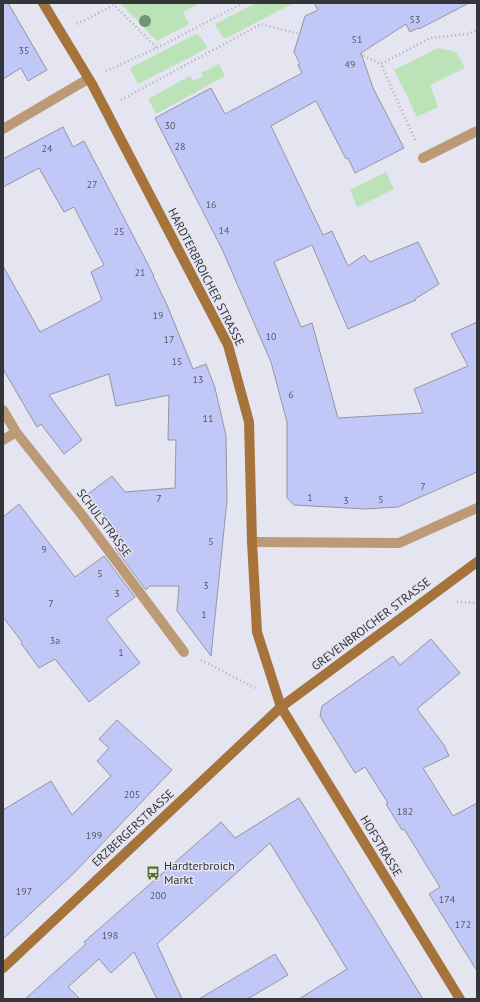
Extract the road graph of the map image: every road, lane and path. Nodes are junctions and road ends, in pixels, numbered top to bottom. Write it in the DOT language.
graph roads {
  1 [pos="43,3"];
  2 [pos="243,3"];
  3 [pos="477,30"];
  4 [pos="60,32"];
  5 [pos="300,34"];
  6 [pos="157,48"];
  7 [pos="360,54"];
  8 [pos="381,64"];
  9 [pos="88,78"];
  10 [pos="104,109"];
  11 [pos="3,129"];
  12 [pos="477,131"];
  13 [pos="423,158"];
  14 [pos="3,410"];
  15 [pos="16,432"];
  16 [pos="3,440"];
  17 [pos="477,508"];
  18 [pos="252,542"];
  19 [pos="477,562"];
  20 [pos="184,652"];
  21 [pos="281,707"];
  22 [pos="3,968"];
  23 [pos="460,999"];
  1 -- 4 [label="street, HARDTERBROICHER STRASSE"];
  2 -- 6 [label="path"];
  3 -- 8 [label="path"];
  4 -- 6 [label="path"];
  4 -- 9 [label="street, HARDTERBROICHER STRASSE"];
  5 -- 10 [label="path"];
  6 -- 9 [label="path"];
  7 -- 8 [label="path"];
  8 -- 13 [label="path"];
  9 -- 10 [label="street, HARDTERBROICHER STRASSE"];
  9 -- 11 [label="street"];
  10 -- 18 [label="street, HARDTERBROICHER STRASSE"];
  12 -- 13 [label="street"];
  14 -- 15 [label="street, SCHULSTRASSE"];
  15 -- 16 [label="street"];
  15 -- 20 [label="street, SCHULSTRASSE"];
  17 -- 18 [label="street"];
  18 -- 21 [label="street, HARDTERBROICHER STRASSE"];
  19 -- 21 [label="street, GREVENBROICHER STRASSE"];
  20 -- 21 [label="path"];
  21 -- 22 [label="street, ERZBERGERSTRASSE"];
  21 -- 23 [label="street, HOFSTRASSE"];
}
